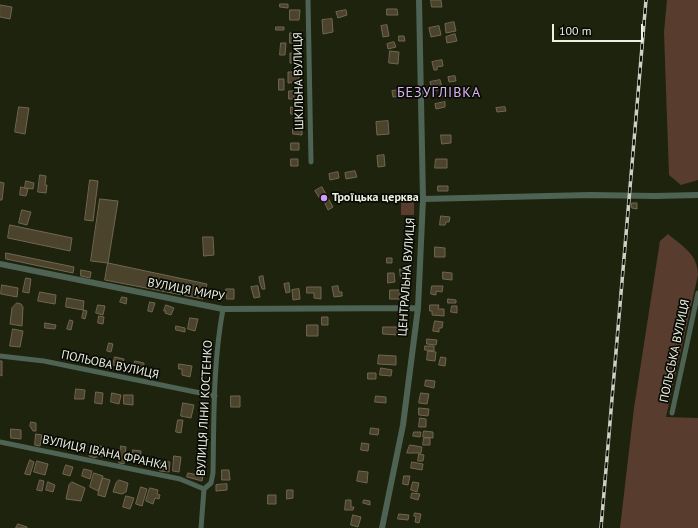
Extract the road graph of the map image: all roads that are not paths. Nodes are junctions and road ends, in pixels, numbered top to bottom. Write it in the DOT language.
graph roads {
  1 [pos="308,0"];
  2 [pos="419,0"];
  3 [pos="311,162"];
  4 [pos="698,196"];
  5 [pos="423,200"];
  6 [pos="0,264"];
  7 [pos="698,293"];
  8 [pos="418,308"];
  9 [pos="223,309"];
  10 [pos="0,356"];
  11 [pos="215,396"];
  12 [pos="672,413"];
  13 [pos="0,442"];
  14 [pos="204,489"];
  15 [pos="201,528"];
  16 [pos="382,528"];
  1 -- 3 [label="street, ШКІЛЬНА ВУЛИЦЯ"];
  2 -- 5 [label="street, ЦЕНТРАЛЬНА ВУЛИЦЯ"];
  4 -- 5 [label="street"];
  5 -- 8 [label="street, ЦЕНТРАЛЬНА ВУЛИЦЯ"];
  6 -- 9 [label="street, ВУЛИЦЯ МИРУ"];
  7 -- 12 [label="street, ПОЛЬСЬКА ВУЛИЦЯ"];
  8 -- 9 [label="street, ВУЛИЦЯ МИРУ"];
  8 -- 16 [label="street, ЦЕНТРАЛЬНА ВУЛИЦЯ"];
  9 -- 11 [label="street, ВУЛИЦЯ ЛІНИ КОСТЕНКО"];
  10 -- 11 [label="street, ПОЛЬОВА ВУЛИЦЯ"];
  11 -- 14 [label="street, ВУЛИЦЯ ЛІНИ КОСТЕНКО"];
  13 -- 14 [label="street, ВУЛИЦЯ ІВАНА ФРАНКА"];
  14 -- 15 [label="street, ВУЛИЦЯ ЛІНИ КОСТЕНКО"];
}
